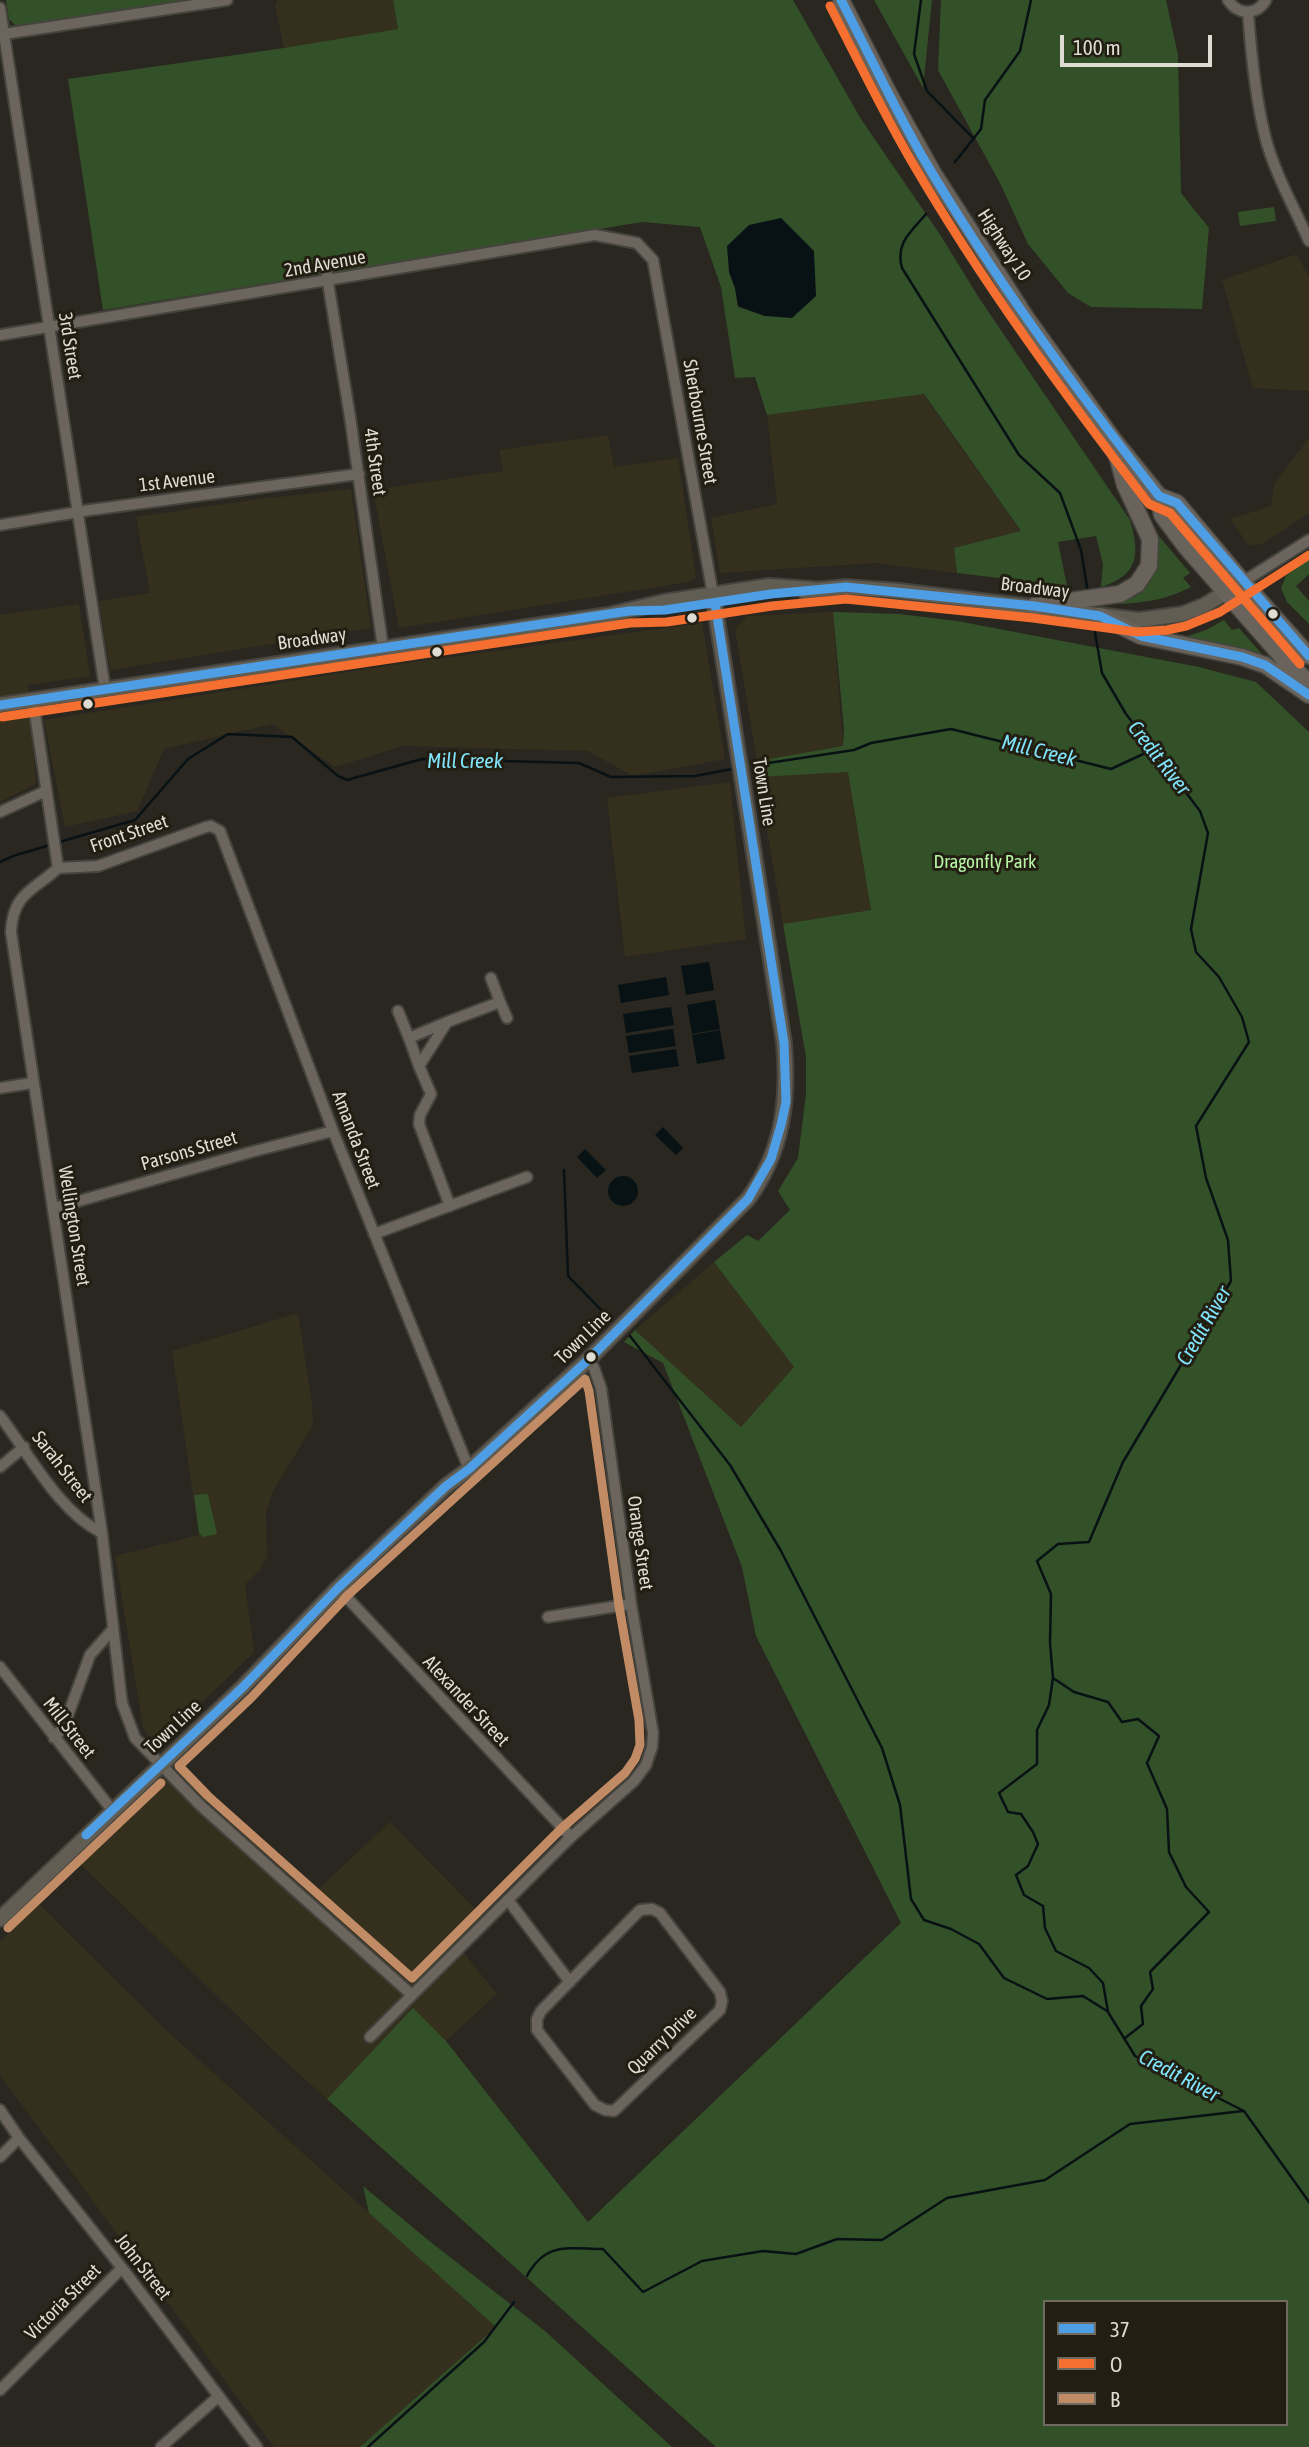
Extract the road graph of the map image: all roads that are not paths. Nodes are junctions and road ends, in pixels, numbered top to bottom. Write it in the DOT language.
graph roads {
  1 [pos="227,0"];
  2 [pos="841,0"];
  3 [pos="1228,0"];
  4 [pos="1266,0"];
  5 [pos="0,8"];
  6 [pos="1248,12"];
  7 [pos="4,34"];
  8 [pos="14,103"];
  9 [pos="1,105"];
  10 [pos="1309,240"];
  11 [pos="650,257"];
  12 [pos="326,264"];
  13 [pos="329,281"];
  14 [pos="50,328"];
  15 [pos="0,335"];
  16 [pos="1113,439"];
  17 [pos="359,474"];
  18 [pos="1159,496"];
  19 [pos="77,512"];
  20 [pos="0,525"];
  21 [pos="1309,540"];
  22 [pos="1243,582"];
  23 [pos="1227,593"];
  24 [pos="714,599"];
  25 [pos="1034,606"];
  26 [pos="1081,606"];
  27 [pos="1100,616"];
  28 [pos="383,648"];
  29 [pos="1309,656"];
  30 [pos="1309,683"];
  31 [pos="105,688"];
  32 [pos="1309,695"];
  33 [pos="33,700"];
  34 [pos="0,705"];
  35 [pos="46,790"];
  36 [pos="0,812"];
  37 [pos="211,826"];
  38 [pos="58,869"];
  39 [pos="491,978"];
  40 [pos="500,1002"];
  41 [pos="398,1011"];
  42 [pos="507,1018"];
  43 [pos="447,1022"];
  44 [pos="409,1038"];
  45 [pos="419,1066"];
  46 [pos="32,1083"];
  47 [pos="0,1088"];
  48 [pos="333,1131"];
  49 [pos="527,1177"];
  50 [pos="450,1206"];
  51 [pos="54,1208"];
  52 [pos="374,1234"];
  53 [pos="588,1360"];
  54 [pos="0,1416"];
  55 [pos="24,1447"];
  56 [pos="0,1467"];
  57 [pos="469,1469"];
  58 [pos="102,1533"];
  59 [pos="338,1588"];
  60 [pos="631,1604"];
  61 [pos="548,1617"];
  62 [pos="113,1629"];
  63 [pos="0,1667"];
  64 [pos="54,1738"];
  65 [pos="160,1765"];
  66 [pos="112,1810"];
  67 [pos="570,1837"];
  68 [pos="508,1900"];
  69 [pos="0,1919"];
  70 [pos="570,1982"];
  71 [pos="412,1995"];
  72 [pos="370,2037"];
  73 [pos="0,2110"];
  74 [pos="19,2138"];
  75 [pos="0,2157"];
  76 [pos="122,2268"];
  77 [pos="0,2390"];
  78 [pos="219,2396"];
  79 [pos="161,2447"];
  80 [pos="257,2447"];
  1 -- 7 [label="street"];
  2 -- 16 [label="highway, Highway 10"];
  3 -- 6 [label="street"];
  4 -- 6 [label="street"];
  5 -- 7 [label="street, 3rd Street"];
  6 -- 10 [label="street"];
  7 -- 8 [label="street, 3rd Street"];
  8 -- 9 [label="street"];
  8 -- 14 [label="street, 3rd Street"];
  11 -- 13 [label="street, 2nd Avenue"];
  11 -- 24 [label="street, Sherbourne Street"];
  12 -- 13 [label="street, 4th Street"];
  13 -- 14 [label="street, 2nd Avenue"];
  13 -- 17 [label="street, 4th Street"];
  14 -- 15 [label="street, 2nd Avenue"];
  14 -- 19 [label="street, 3rd Street"];
  16 -- 18 [label="highway, Highway 10"];
  16 -- 26 [label="highway"];
  17 -- 19 [label="street, 1st Avenue"];
  17 -- 28 [label="street, 4th Street"];
  18 -- 22 [label="highway, Highway 10"];
  18 -- 23 [label="highway, Highway 10"];
  19 -- 20 [label="street, 1st Avenue"];
  19 -- 31 [label="street, 3rd Street"];
  21 -- 22 [label="street"];
  22 -- 23 [label="main road, Broadway"];
  22 -- 29 [label="highway, Highway 10"];
  23 -- 27 [label="main road, Broadway"];
  23 -- 30 [label="highway, Highway 10"];
  24 -- 25 [label="main road, Broadway"];
  24 -- 28 [label="main road, Broadway"];
  24 -- 53 [label="main road, Town Line"];
  25 -- 26 [label="highway"];
  26 -- 27 [label="main road, Broadway"];
  27 -- 32 [label="highway"];
  28 -- 31 [label="main road, Broadway"];
  31 -- 33 [label="main road, Broadway"];
  33 -- 34 [label="main road, Broadway"];
  33 -- 35 [label="street"];
  35 -- 36 [label="street"];
  35 -- 38 [label="street"];
  37 -- 38 [label="street, Front Street"];
  37 -- 48 [label="street, Amanda Street"];
  38 -- 46 [label="street, Wellington Street"];
  39 -- 40 [label="street"];
  40 -- 42 [label="street"];
  40 -- 43 [label="street"];
  41 -- 44 [label="street"];
  43 -- 44 [label="street"];
  43 -- 45 [label="street"];
  44 -- 45 [label="street"];
  45 -- 50 [label="street"];
  46 -- 47 [label="street"];
  46 -- 51 [label="street, Wellington Street"];
  48 -- 51 [label="street, Parsons Street"];
  48 -- 52 [label="street, Amanda Street"];
  49 -- 50 [label="street"];
  50 -- 52 [label="street"];
  51 -- 58 [label="street, Wellington Street"];
  52 -- 57 [label="street, Amanda Street"];
  53 -- 57 [label="main road, Town Line"];
  53 -- 60 [label="street, Orange Street"];
  54 -- 55 [label="street, Sarah Street"];
  55 -- 56 [label="street"];
  55 -- 58 [label="street, Sarah Street"];
  57 -- 59 [label="main road, Town Line"];
  58 -- 62 [label="street, Wellington Street"];
  59 -- 65 [label="main road, Town Line"];
  59 -- 67 [label="street, Alexander Street"];
  60 -- 61 [label="street"];
  60 -- 67 [label="street, Orange Street"];
  62 -- 64 [label="street"];
  62 -- 65 [label="street, Wellington Street"];
  63 -- 64 [label="street, Mill Street"];
  64 -- 66 [label="street, Mill Street"];
  65 -- 66 [label="main road, Town Line"];
  65 -- 71 [label="street, Wellington Street"];
  66 -- 69 [label="main road, Town Line"];
  67 -- 68 [label="street"];
  68 -- 70 [label="street"];
  68 -- 71 [label="street"];
  70 -- 70 [label="street, Quarry Drive"];
  71 -- 72 [label="street"];
  73 -- 74 [label="street, John Street"];
  74 -- 75 [label="street"];
  74 -- 76 [label="street, John Street"];
  76 -- 77 [label="street, Victoria Street"];
  76 -- 78 [label="street, John Street"];
  78 -- 79 [label="street"];
  78 -- 80 [label="street, John Street"];
}
